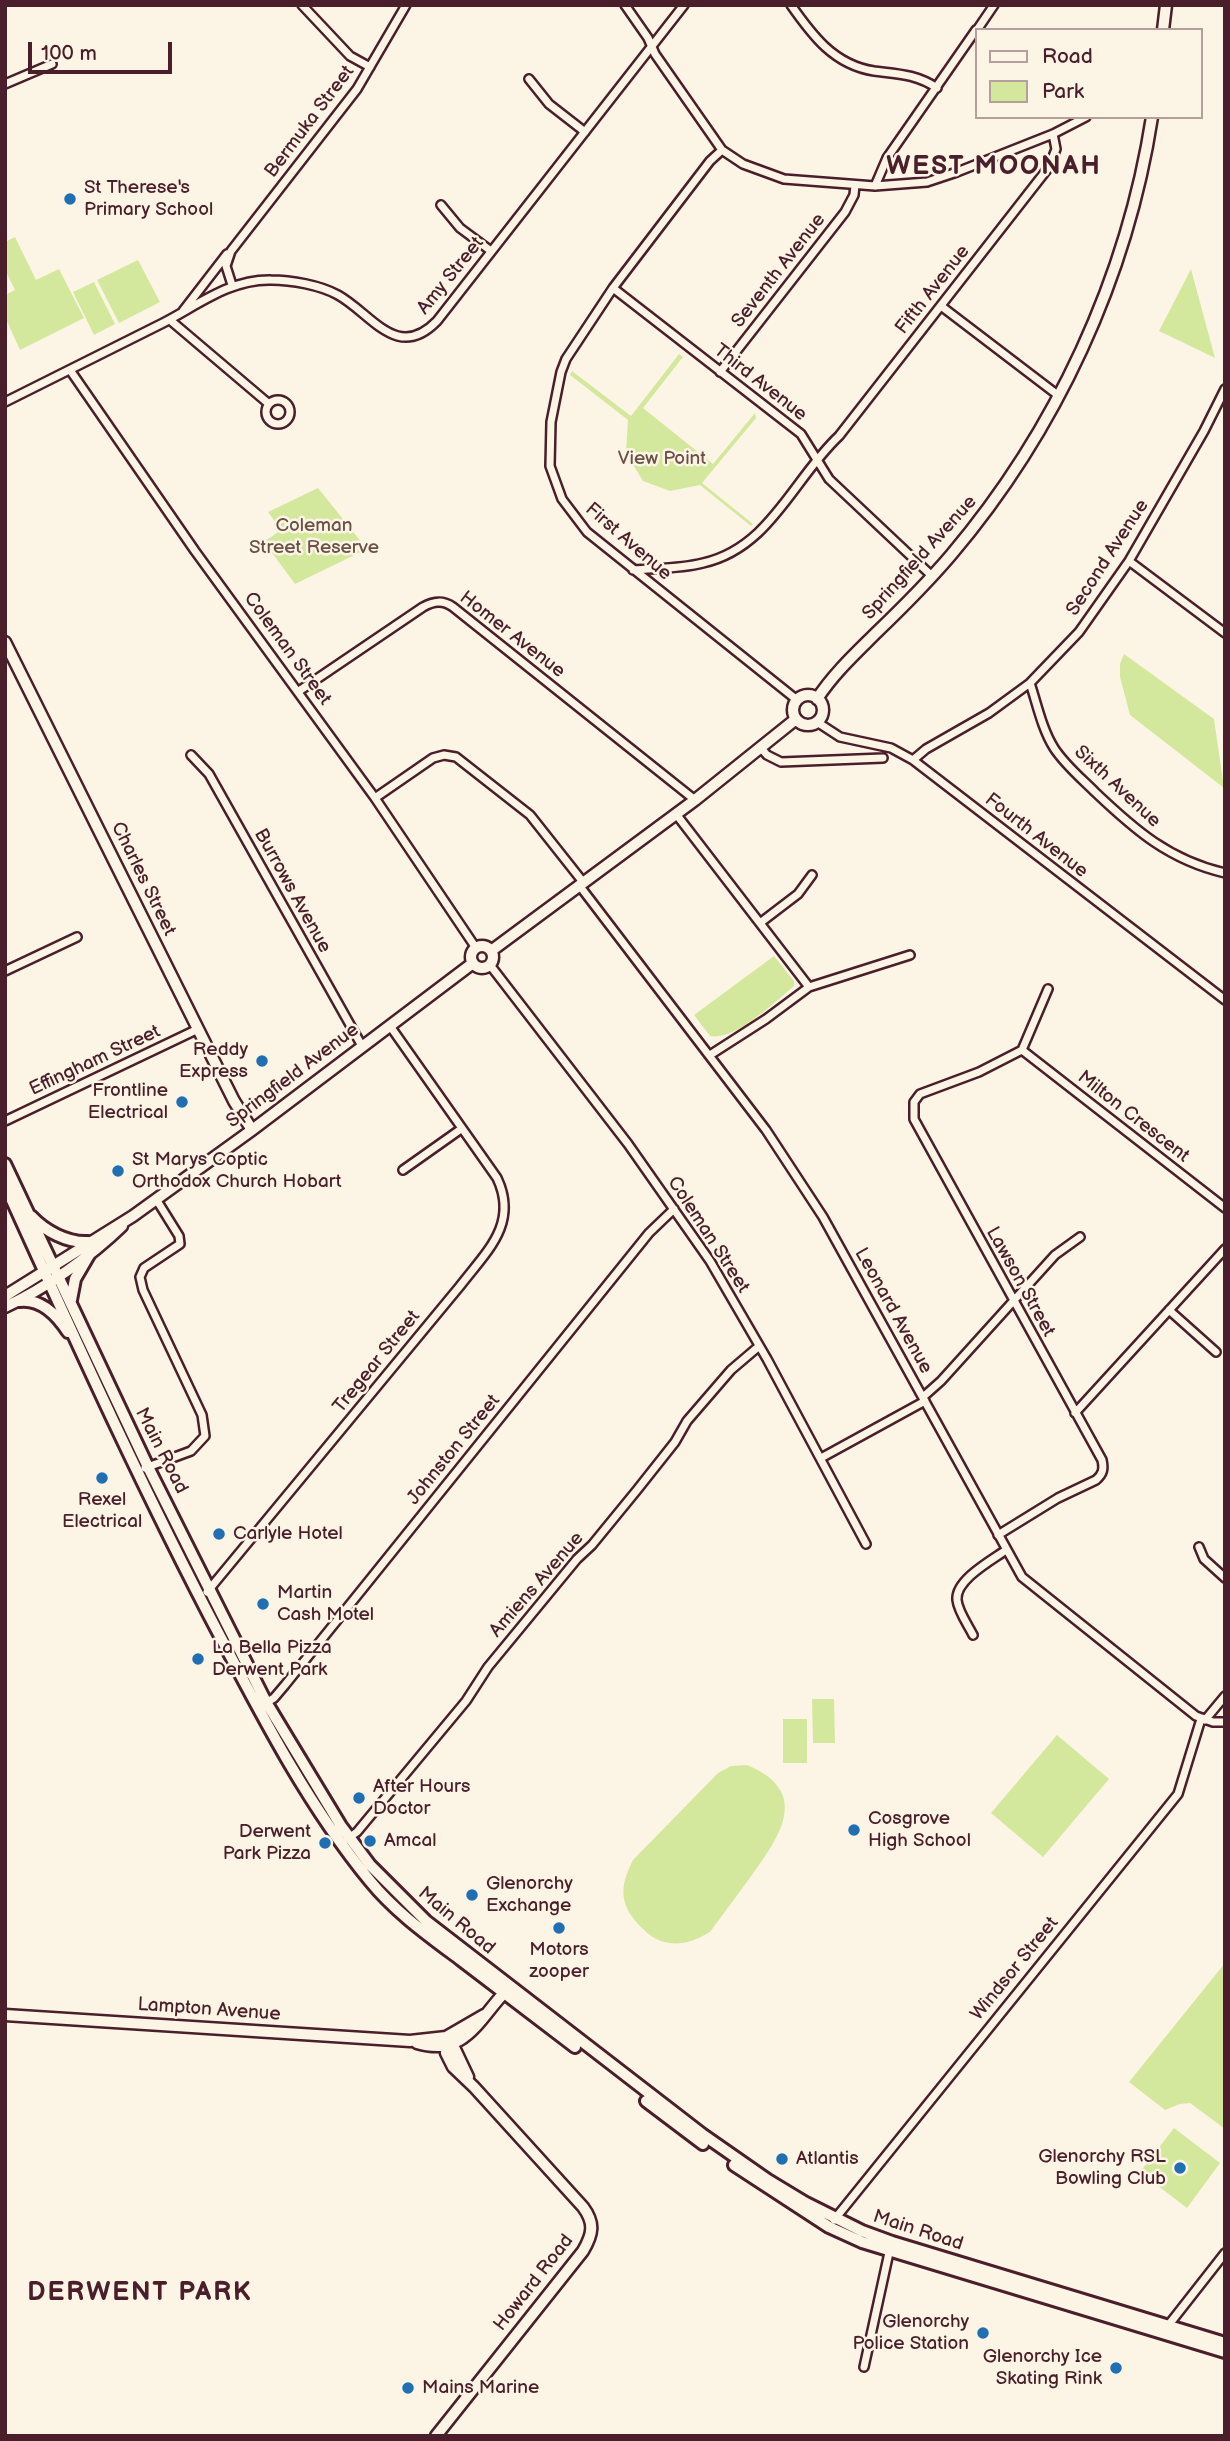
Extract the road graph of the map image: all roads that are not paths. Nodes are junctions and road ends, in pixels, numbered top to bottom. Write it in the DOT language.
graph roads {
  1 [pos="302,5"];
  2 [pos="407,5"];
  3 [pos="625,5"];
  4 [pos="684,5"];
  5 [pos="790,5"];
  6 [pos="994,5"];
  7 [pos="1166,5"];
  8 [pos="977,28"];
  9 [pos="1163,28"];
  10 [pos="974,33"];
  11 [pos="652,47"];
  12 [pos="52,64"];
  13 [pos="370,67"];
  14 [pos="529,79"];
  15 [pos="5,84"];
  16 [pos="937,88"];
  17 [pos="1082,119"];
  18 [pos="1152,119"];
  19 [pos="585,132"];
  20 [pos="1053,134"];
  21 [pos="722,150"];
  22 [pos="855,185"];
  23 [pos="875,186"];
  24 [pos="441,205"];
  25 [pos="232,251"];
  26 [pos="491,251"];
  27 [pos="232,285"];
  28 [pos="613,288"];
  29 [pos="941,306"];
  30 [pos="180,314"];
  31 [pos="170,320"];
  32 [pos="70,370"];
  33 [pos="720,372"];
  34 [pos="1225,389"];
  35 [pos="1059,396"];
  36 [pos="5,402"];
  37 [pos="269,404"];
  38 [pos="817,458"];
  39 [pos="1129,561"];
  40 [pos="633,570"];
  41 [pos="932,576"];
  42 [pos="1225,633"];
  43 [pos="5,642"];
  44 [pos="1030,682"];
  45 [pos="299,691"];
  46 [pos="817,699"];
  47 [pos="797,700"];
  48 [pos="796,719"];
  49 [pos="817,722"];
  50 [pos="761,748"];
  51 [pos="191,755"];
  52 [pos="883,758"];
  53 [pos="913,760"];
  54 [pos="375,798"];
  55 [pos="695,800"];
  56 [pos="676,814"];
  57 [pos="1225,873"];
  58 [pos="813,875"];
  59 [pos="581,884"];
  60 [pos="760,923"];
  61 [pos="77,937"];
  62 [pos="476,948"];
  63 [pos="491,950"];
  64 [pos="910,955"];
  65 [pos="473,963"];
  66 [pos="490,965"];
  67 [pos="5,971"];
  68 [pos="809,987"];
  69 [pos="1048,989"];
  70 [pos="1225,1000"];
  71 [pos="390,1026"];
  72 [pos="198,1030"];
  73 [pos="362,1046"];
  74 [pos="1022,1050"];
  75 [pos="710,1055"];
  76 [pos="5,1121"];
  77 [pos="461,1129"];
  78 [pos="252,1130"];
  79 [pos="5,1164"];
  80 [pos="403,1170"];
  81 [pos="5,1185"];
  82 [pos="156,1199"];
  83 [pos="1225,1208"];
  84 [pos="674,1209"];
  85 [pos="27,1211"];
  86 [pos="133,1216"];
  87 [pos="1080,1237"];
  88 [pos="88,1242"];
  89 [pos="1225,1249"];
  90 [pos="89,1255"];
  91 [pos="51,1274"];
  92 [pos="5,1296"];
  93 [pos="19,1301"];
  94 [pos="1013,1301"];
  95 [pos="71,1302"];
  96 [pos="5,1307"];
  97 [pos="1169,1310"];
  98 [pos="758,1347"];
  99 [pos="1216,1352"];
  100 [pos="85,1358"];
  101 [pos="924,1399"];
  102 [pos="1075,1413"];
  103 [pos="821,1458"];
  104 [pos="143,1469"];
  105 [pos="998,1535"];
  106 [pos="866,1544"];
  107 [pos="1199,1547"];
  108 [pos="1006,1550"];
  109 [pos="1225,1578"];
  110 [pos="204,1594"];
  111 [pos="973,1635"];
  112 [pos="1225,1696"];
  113 [pos="262,1705"];
  114 [pos="1203,1720"];
  115 [pos="1225,1722"];
  116 [pos="346,1840"];
  117 [pos="507,1990"];
  118 [pos="5,2015"];
  119 [pos="410,2041"];
  120 [pos="448,2043"];
  121 [pos="423,2045"];
  122 [pos="457,2071"];
  123 [pos="474,2087"];
  124 [pos="832,2222"];
  125 [pos="890,2247"];
  126 [pos="1225,2253"];
  127 [pos="1165,2329"];
  128 [pos="1225,2343"];
  129 [pos="1225,2352"];
  130 [pos="864,2367"];
  131 [pos="436,2436"];
  1 -- 13 [label="street"];
  2 -- 13 [label="street, Bermuka Street"];
  3 -- 11 [label="street"];
  4 -- 11 [label="street, Amy Street"];
  5 -- 16 [label="street"];
  6 -- 8 [label="street"];
  7 -- 9 [label="street"];
  10 -- 16 [label="street"];
  11 -- 19 [label="street, Amy Street"];
  11 -- 21 [label="street"];
  12 -- 15 [label="street"];
  13 -- 25 [label="street, Bermuka Street"];
  14 -- 19 [label="street"];
  16 -- 23 [label="street"];
  17 -- 20 [label="street"];
  18 -- 35 [label="street, Springfield Avenue"];
  19 -- 26 [label="street, Amy Street"];
  20 -- 23 [label="street"];
  20 -- 29 [label="street, Fifth Avenue"];
  21 -- 22 [label="street"];
  21 -- 28 [label="street, First Avenue"];
  22 -- 23 [label="street"];
  22 -- 33 [label="street, Seventh Avenue"];
  24 -- 26 [label="street"];
  25 -- 27 [label="street"];
  25 -- 30 [label="street, Bermuka Street"];
  26 -- 27 [label="street, Amy Street"];
  27 -- 30 [label="street, Amy Street"];
  28 -- 33 [label="street, Third Avenue"];
  28 -- 40 [label="street, First Avenue"];
  29 -- 35 [label="street"];
  29 -- 38 [label="street, Fifth Avenue"];
  30 -- 31 [label="street, Amy Street"];
  31 -- 32 [label="street, Amy Street"];
  31 -- 37 [label="street"];
  32 -- 36 [label="street, Amy Street"];
  32 -- 45 [label="street, Coleman Street"];
  33 -- 38 [label="street, Third Avenue"];
  34 -- 39 [label="street, Second Avenue"];
  35 -- 41 [label="street, Springfield Avenue"];
  38 -- 40 [label="street, Fifth Avenue"];
  38 -- 41 [label="street, Third Avenue"];
  39 -- 42 [label="street"];
  39 -- 44 [label="street, Second Avenue"];
  40 -- 47 [label="street, First Avenue"];
  41 -- 46 [label="street, Springfield Avenue"];
  43 -- 72 [label="street, Charles Street"];
  44 -- 53 [label="street, Second Avenue"];
  44 -- 57 [label="street, Sixth Avenue"];
  45 -- 54 [label="street, Coleman Street"];
  45 -- 55 [label="street, Homer Avenue"];
  46 -- 47 [label="street"];
  46 -- 49 [label="street"];
  47 -- 48 [label="street"];
  48 -- 49 [label="street"];
  48 -- 50 [label="street"];
  49 -- 53 [label="street, Fourth Avenue"];
  50 -- 52 [label="street"];
  50 -- 55 [label="street"];
  51 -- 73 [label="street, Burrows Avenue"];
  53 -- 70 [label="street, Fourth Avenue"];
  54 -- 59 [label="street, Leonard Avenue"];
  54 -- 62 [label="street, Coleman Street"];
  55 -- 56 [label="street"];
  56 -- 59 [label="street"];
  56 -- 60 [label="street"];
  58 -- 60 [label="street"];
  59 -- 63 [label="street"];
  59 -- 75 [label="street, Leonard Avenue"];
  60 -- 68 [label="street"];
  61 -- 67 [label="street"];
  62 -- 63 [label="street"];
  62 -- 65 [label="street"];
  63 -- 66 [label="street"];
  64 -- 68 [label="street"];
  65 -- 66 [label="street"];
  65 -- 71 [label="street, Springfield Avenue"];
  66 -- 84 [label="street, Coleman Street"];
  68 -- 75 [label="street"];
  69 -- 74 [label="street"];
  71 -- 73 [label="street, Springfield Avenue"];
  71 -- 77 [label="street, Tregear Street"];
  72 -- 76 [label="street, Effingham Street"];
  72 -- 78 [label="street, Charles Street"];
  73 -- 78 [label="street, Springfield Avenue"];
  74 -- 83 [label="street, Milton Crescent"];
  74 -- 94 [label="street, Lawson Street"];
  75 -- 101 [label="street, Leonard Avenue"];
  77 -- 80 [label="street"];
  77 -- 110 [label="street, Tregear Street"];
  78 -- 82 [label="street, Springfield Avenue"];
  79 -- 85 [label="main road, Main Road"];
  81 -- 91 [label="main road, Main Road"];
  82 -- 86 [label="street, Springfield Avenue"];
  82 -- 104 [label="street"];
  84 -- 98 [label="street, Coleman Street"];
  84 -- 113 [label="street, Johnston Street"];
  85 -- 88 [label="main road"];
  85 -- 91 [label="main road, Main Road"];
  86 -- 88 [label="street, Springfield Avenue"];
  86 -- 90 [label="street, Springfield Avenue"];
  87 -- 94 [label="street"];
  88 -- 91 [label="street, Springfield Avenue"];
  89 -- 97 [label="street"];
  90 -- 91 [label="street, Springfield Avenue"];
  90 -- 95 [label="main road"];
  91 -- 92 [label="street"];
  91 -- 93 [label="street"];
  91 -- 95 [label="main road, Main Road"];
  91 -- 100 [label="main road, Main Road"];
  93 -- 96 [label="street"];
  93 -- 100 [label="main road"];
  94 -- 101 [label="street"];
  94 -- 102 [label="street, Lawson Street"];
  95 -- 104 [label="main road, Main Road"];
  97 -- 99 [label="street"];
  97 -- 102 [label="street"];
  98 -- 103 [label="street, Coleman Street"];
  98 -- 116 [label="street, Amiens Avenue"];
  100 -- 104 [label="main road, Main Road"];
  101 -- 103 [label="street"];
  101 -- 105 [label="street, Leonard Avenue"];
  102 -- 105 [label="street, Lawson Street"];
  103 -- 106 [label="street, Coleman Street"];
  104 -- 110 [label="main road, Main Road"];
  105 -- 108 [label="street, Leonard Avenue"];
  107 -- 109 [label="street"];
  108 -- 111 [label="street"];
  108 -- 114 [label="street, Leonard Avenue"];
  110 -- 113 [label="main road, Main Road"];
  112 -- 114 [label="street, Windsor Street"];
  113 -- 116 [label="main road, Main Road"];
  114 -- 115 [label="street"];
  114 -- 124 [label="street, Windsor Street"];
  116 -- 117 [label="main road, Main Road"];
  117 -- 120 [label="street"];
  117 -- 124 [label="main road, Main Road"];
  118 -- 119 [label="street, Lampton Avenue"];
  119 -- 120 [label="street, Lampton Avenue"];
  119 -- 121 [label="street, Lampton Avenue"];
  120 -- 121 [label="street, Lampton Avenue"];
  120 -- 122 [label="street, Howard Road"];
  120 -- 123 [label="street, Howard Road"];
  121 -- 122 [label="street"];
  122 -- 123 [label="street, Howard Road"];
  123 -- 131 [label="street, Howard Road"];
  124 -- 125 [label="main road, Main Road"];
  125 -- 127 [label="main road, Main Road"];
  125 -- 130 [label="street"];
  126 -- 127 [label="street"];
  127 -- 128 [label="main road, Main Road"];
  127 -- 129 [label="main road, Main Road"];
}
